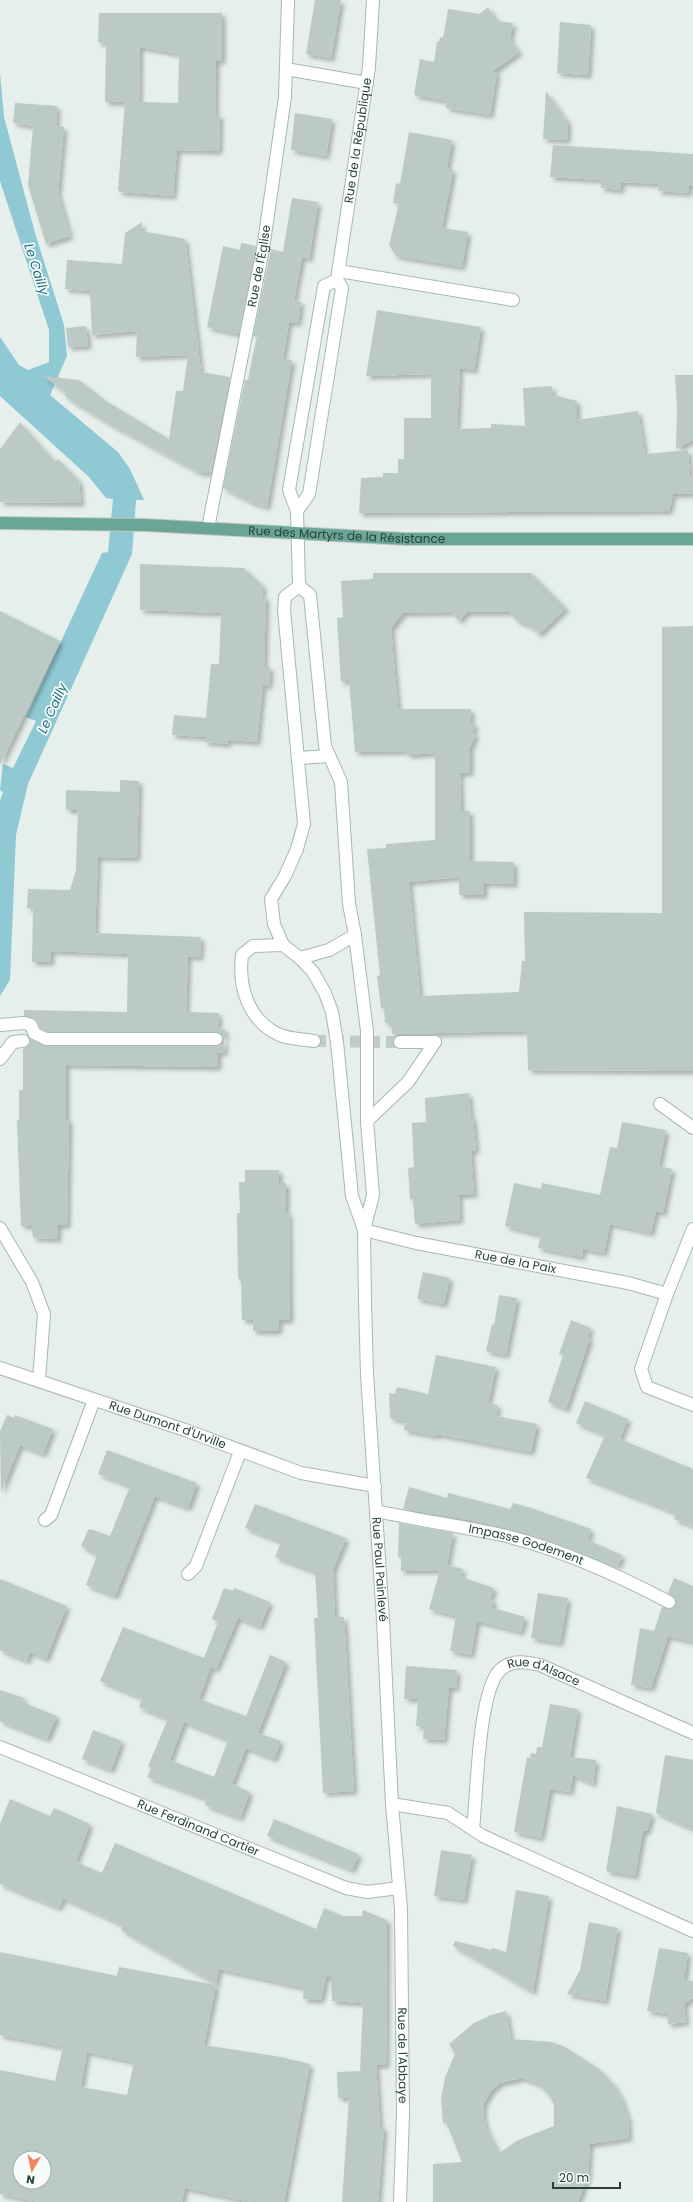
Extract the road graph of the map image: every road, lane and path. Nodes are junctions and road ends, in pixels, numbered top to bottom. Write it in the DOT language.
graph roads {
  1 [pos="288,0"];
  2 [pos="373,0"];
  3 [pos="286,69"];
  4 [pos="367,83"];
  5 [pos="338,275"];
  6 [pos="513,300"];
  7 [pos="297,511"];
  8 [pos="0,523"];
  9 [pos="208,528"];
  10 [pos="299,534"];
  11 [pos="693,539"];
  12 [pos="299,586"];
  13 [pos="329,756"];
  14 [pos="298,758"];
  15 [pos="356,935"];
  16 [pos="283,945"];
  17 [pos="300,958"];
  18 [pos="0,1025"];
  19 [pos="216,1039"];
  20 [pos="23,1041"];
  21 [pos="314,1041"];
  22 [pos="400,1042"];
  23 [pos="0,1059"];
  24 [pos="660,1104"];
  25 [pos="367,1120"];
  26 [pos="693,1128"];
  27 [pos="0,1228"];
  28 [pos="693,1229"];
  29 [pos="364,1230"];
  30 [pos="667,1294"];
  31 [pos="0,1368"];
  32 [pos="39,1380"];
  33 [pos="94,1400"];
  34 [pos="693,1405"];
  35 [pos="240,1452"];
  36 [pos="375,1486"];
  37 [pos="376,1511"];
  38 [pos="45,1520"];
  39 [pos="188,1574"];
  40 [pos="669,1602"];
  41 [pos="693,1733"];
  42 [pos="0,1747"];
  43 [pos="392,1804"];
  44 [pos="473,1829"];
  45 [pos="398,1888"];
  46 [pos="401,1909"];
  47 [pos="693,1931"];
  48 [pos="400,2202"];
  1 -- 3 [label="street, Rue de l'Église"];
  2 -- 4 [label="street, Rue de la République"];
  3 -- 4 [label="street"];
  3 -- 9 [label="street, Rue de l'Église"];
  4 -- 5 [label="street, Rue de la République"];
  5 -- 6 [label="street"];
  5 -- 7 [label="street, Rue de la République"];
  5 -- 7 [label="street"];
  7 -- 10 [label="street"];
  8 -- 9 [label="main road, Rue des Martyrs de la Résistance"];
  9 -- 10 [label="main road, Rue des Martyrs de la Résistance"];
  10 -- 11 [label="main road, Rue des Martyrs de la Résistance"];
  10 -- 12 [label="street"];
  12 -- 13 [label="street"];
  12 -- 14 [label="street"];
  13 -- 14 [label="street"];
  13 -- 15 [label="street"];
  14 -- 16 [label="street"];
  15 -- 17 [label="street"];
  15 -- 25 [label="street"];
  16 -- 17 [label="street"];
  16 -- 21 [label="street"];
  17 -- 29 [label="street"];
  18 -- 19 [label="street"];
  20 -- 23 [label="street"];
  22 -- 25 [label="street"];
  24 -- 26 [label="street"];
  25 -- 29 [label="street"];
  27 -- 32 [label="street"];
  28 -- 30 [label="street"];
  29 -- 30 [label="street, Rue de la Paix"];
  29 -- 36 [label="street, Rue Paul Painlevé"];
  30 -- 34 [label="street"];
  31 -- 32 [label="street, Rue Dumont d'Urville"];
  32 -- 33 [label="street, Rue Dumont d'Urville"];
  33 -- 35 [label="street, Rue Dumont d'Urville"];
  33 -- 38 [label="street, Rue Dumont d'Urville"];
  35 -- 36 [label="street, Rue Dumont d'Urville"];
  35 -- 39 [label="street, Rue Dumont d'Urville"];
  36 -- 37 [label="street, Rue Paul Painlevé"];
  37 -- 40 [label="street, Impasse Godement"];
  37 -- 43 [label="street, Rue Paul Painlevé"];
  41 -- 44 [label="street, Rue d'Alsace"];
  42 -- 45 [label="street, Rue Ferdinand Cartier"];
  43 -- 44 [label="street"];
  43 -- 45 [label="street, Rue Paul Painlevé"];
  44 -- 47 [label="street"];
  45 -- 46 [label="street, Rue Paul Painlevé"];
  46 -- 48 [label="street, Rue de l'Abbaye"];
}
